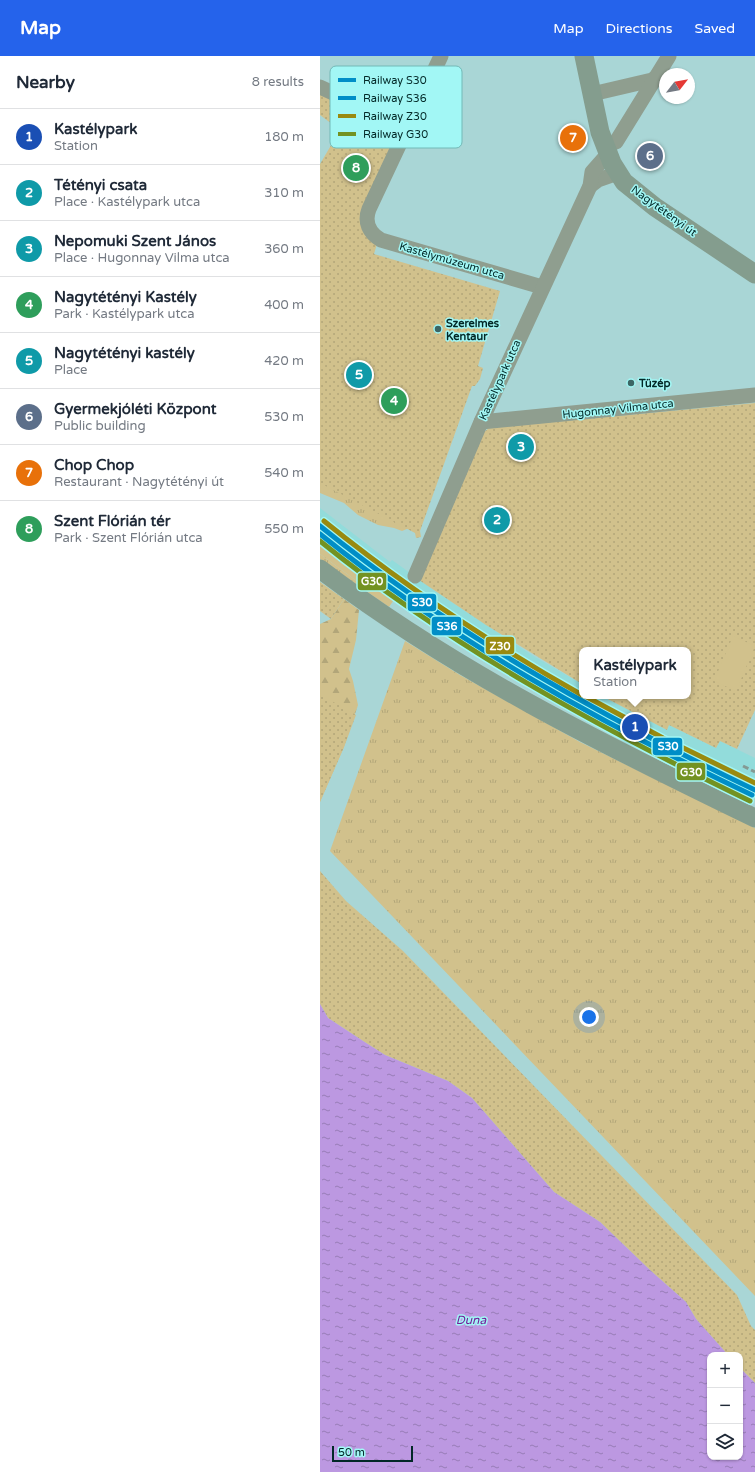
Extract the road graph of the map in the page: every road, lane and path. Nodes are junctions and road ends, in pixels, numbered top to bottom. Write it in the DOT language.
graph roads {
  1 [pos="441,56"];
  2 [pos="584,56"];
  3 [pos="669,56"];
  4 [pos="436,66"];
  5 [pos="657,77"];
  6 [pos="320,87"];
  7 [pos="330,92"];
  8 [pos="592,94"];
  9 [pos="398,148"];
  10 [pos="612,148"];
  11 [pos="618,173"];
  12 [pos="590,186"];
  13 [pos="755,274"];
  14 [pos="542,288"];
  15 [pos="755,395"];
  16 [pos="482,422"];
  17 [pos="320,569"];
  18 [pos="415,576"];
  19 [pos="755,818"];
  1 -- 4 [label="street"];
  2 -- 8 [label="main road, Nagytétényi út"];
  3 -- 5 [label="street, Kastélypark utca"];
  5 -- 8 [label="street"];
  5 -- 10 [label="street, Kastélypark utca"];
  6 -- 7 [label="street"];
  8 -- 10 [label="main road, Nagytétényi út"];
  9 -- 14 [label="street, Kastélymúzeum utca"];
  10 -- 11 [label="main road, Nagytétényi út"];
  10 -- 12 [label="street, Kastélypark utca"];
  11 -- 12 [label="street"];
  11 -- 13 [label="main road, Nagytétényi út"];
  12 -- 14 [label="street, Kastélypark utca"];
  14 -- 16 [label="street, Kastélypark utca"];
  15 -- 16 [label="street, Hugonnay Vilma utca"];
  16 -- 18 [label="street, Kastélypark utca"];
  17 -- 19 [label="main road"];
}
